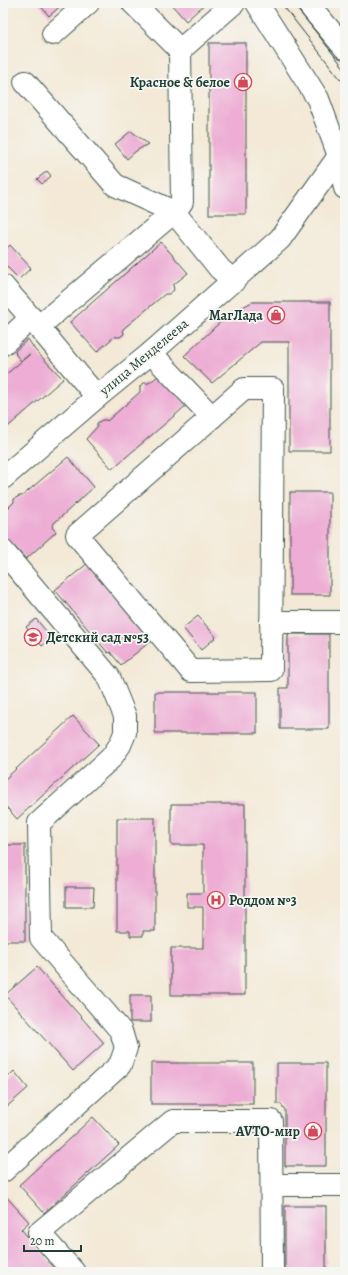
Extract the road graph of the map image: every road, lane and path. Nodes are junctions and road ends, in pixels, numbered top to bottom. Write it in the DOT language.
graph roads {
  1 [pos="88,3"];
  2 [pos="134,3"];
  3 [pos="234,3"];
  4 [pos="257,3"];
  5 [pos="307,3"];
  6 [pos="53,34"];
  7 [pos="345,48"];
  8 [pos="180,50"];
  9 [pos="25,82"];
  10 [pos="339,156"];
  11 [pos="345,188"];
  12 [pos="174,212"];
  13 [pos="234,281"];
  14 [pos="3,286"];
  15 [pos="35,323"];
  16 [pos="3,344"];
  17 [pos="152,353"];
  18 [pos="97,397"];
  19 [pos="212,417"];
  20 [pos="3,478"];
  21 [pos="3,551"];
  22 [pos="271,622"];
  23 [pos="345,622"];
  24 [pos="3,1171"];
  25 [pos="272,1185"];
  26 [pos="345,1185"];
  27 [pos="74,1272"];
  28 [pos="272,1272"];
  1 -- 6 [label="street"];
  2 -- 8 [label="street"];
  3 -- 8 [label="street"];
  4 -- 10 [label="street"];
  5 -- 7 [label="street"];
  8 -- 12 [label="street"];
  9 -- 12 [label="street"];
  10 -- 11 [label="street"];
  10 -- 13 [label="street, улица Менделеева"];
  12 -- 13 [label="street"];
  12 -- 15 [label="street"];
  13 -- 17 [label="street, улица Менделеева"];
  14 -- 15 [label="street"];
  15 -- 16 [label="street"];
  15 -- 18 [label="street"];
  17 -- 18 [label="street, улица Менделеева"];
  17 -- 19 [label="street"];
  18 -- 20 [label="street, улица Менделеева"];
  19 -- 22 [label="street"];
  19 -- 22 [label="street"];
  21 -- 24 [label="street"];
  22 -- 23 [label="street"];
  25 -- 26 [label="street"];
  25 -- 27 [label="street"];
  25 -- 28 [label="street"];
}
